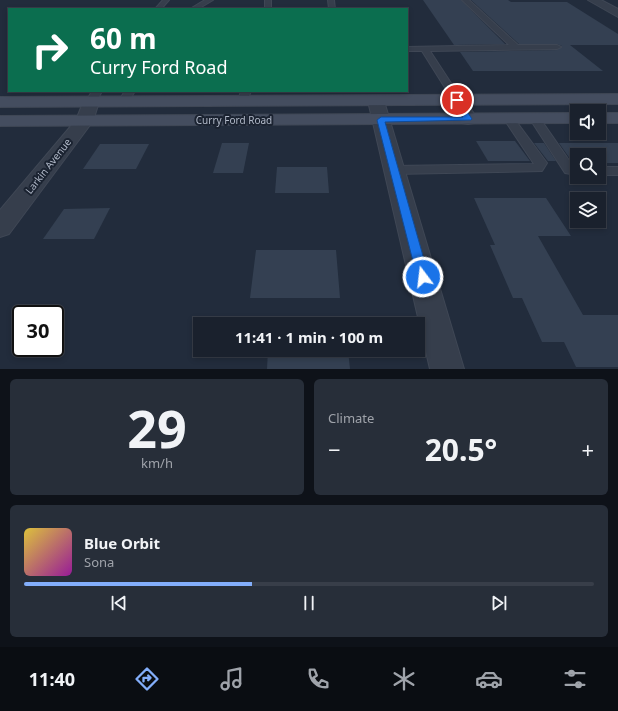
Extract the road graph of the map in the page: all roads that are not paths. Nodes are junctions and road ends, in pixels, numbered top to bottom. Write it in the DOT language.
graph roads {
  1 [pos="166,0"];
  2 [pos="210,0"];
  3 [pos="465,0"];
  4 [pos="593,0"];
  5 [pos="603,6"];
  6 [pos="618,6"];
  7 [pos="159,8"];
  8 [pos="195,8"];
  9 [pos="618,14"];
  10 [pos="515,47"];
  11 [pos="557,47"];
  12 [pos="408,49"];
  13 [pos="425,49"];
  14 [pos="126,96"];
  15 [pos="245,96"];
  16 [pos="457,100"];
  17 [pos="618,100"];
  18 [pos="0,102"];
  19 [pos="91,105"];
  20 [pos="378,110"];
  21 [pos="535,118"];
  22 [pos="570,118"];
  23 [pos="606,118"];
  24 [pos="618,118"];
  25 [pos="468,119"];
  26 [pos="508,119"];
  27 [pos="0,121"];
  28 [pos="570,166"];
  29 [pos="394,170"];
  30 [pos="606,171"];
  31 [pos="618,171"];
  32 [pos="0,227"];
  33 [pos="447,369"];
  1 -- 7 [label="lane"];
  2 -- 8 [label="lane"];
  3 -- 10 [label="lane"];
  4 -- 5 [label="street"];
  5 -- 6 [label="street"];
  5 -- 9 [label="street"];
  10 -- 11 [label="lane"];
  10 -- 13 [label="lane"];
  12 -- 13 [label="lane"];
  13 -- 16 [label="lane"];
  14 -- 15 [label="main road, Curry Ford Road"];
  14 -- 19 [label="main road, Curry Ford Road"];
  15 -- 20 [label="main road, Curry Ford Road"];
  16 -- 17 [label="main road, Curry Ford Road"];
  16 -- 20 [label="main road, Curry Ford Road"];
  16 -- 25 [label="street"];
  18 -- 19 [label="main road, Curry Ford Road"];
  19 -- 20 [label="main road, Curry Ford Road"];
  19 -- 27 [label="main road, Curry Ford Road"];
  19 -- 32 [label="street, Larkin Avenue"];
  20 -- 25 [label="main road, Curry Ford Road"];
  20 -- 29 [label="street"];
  21 -- 22 [label="main road, Curry Ford Road"];
  21 -- 26 [label="main road, Curry Ford Road"];
  21 -- 28 [label="lane"];
  23 -- 24 [label="main road"];
  25 -- 26 [label="main road, Curry Ford Road"];
  26 -- 29 [label="lane"];
  29 -- 33 [label="street"];
  30 -- 31 [label="lane"];
}
